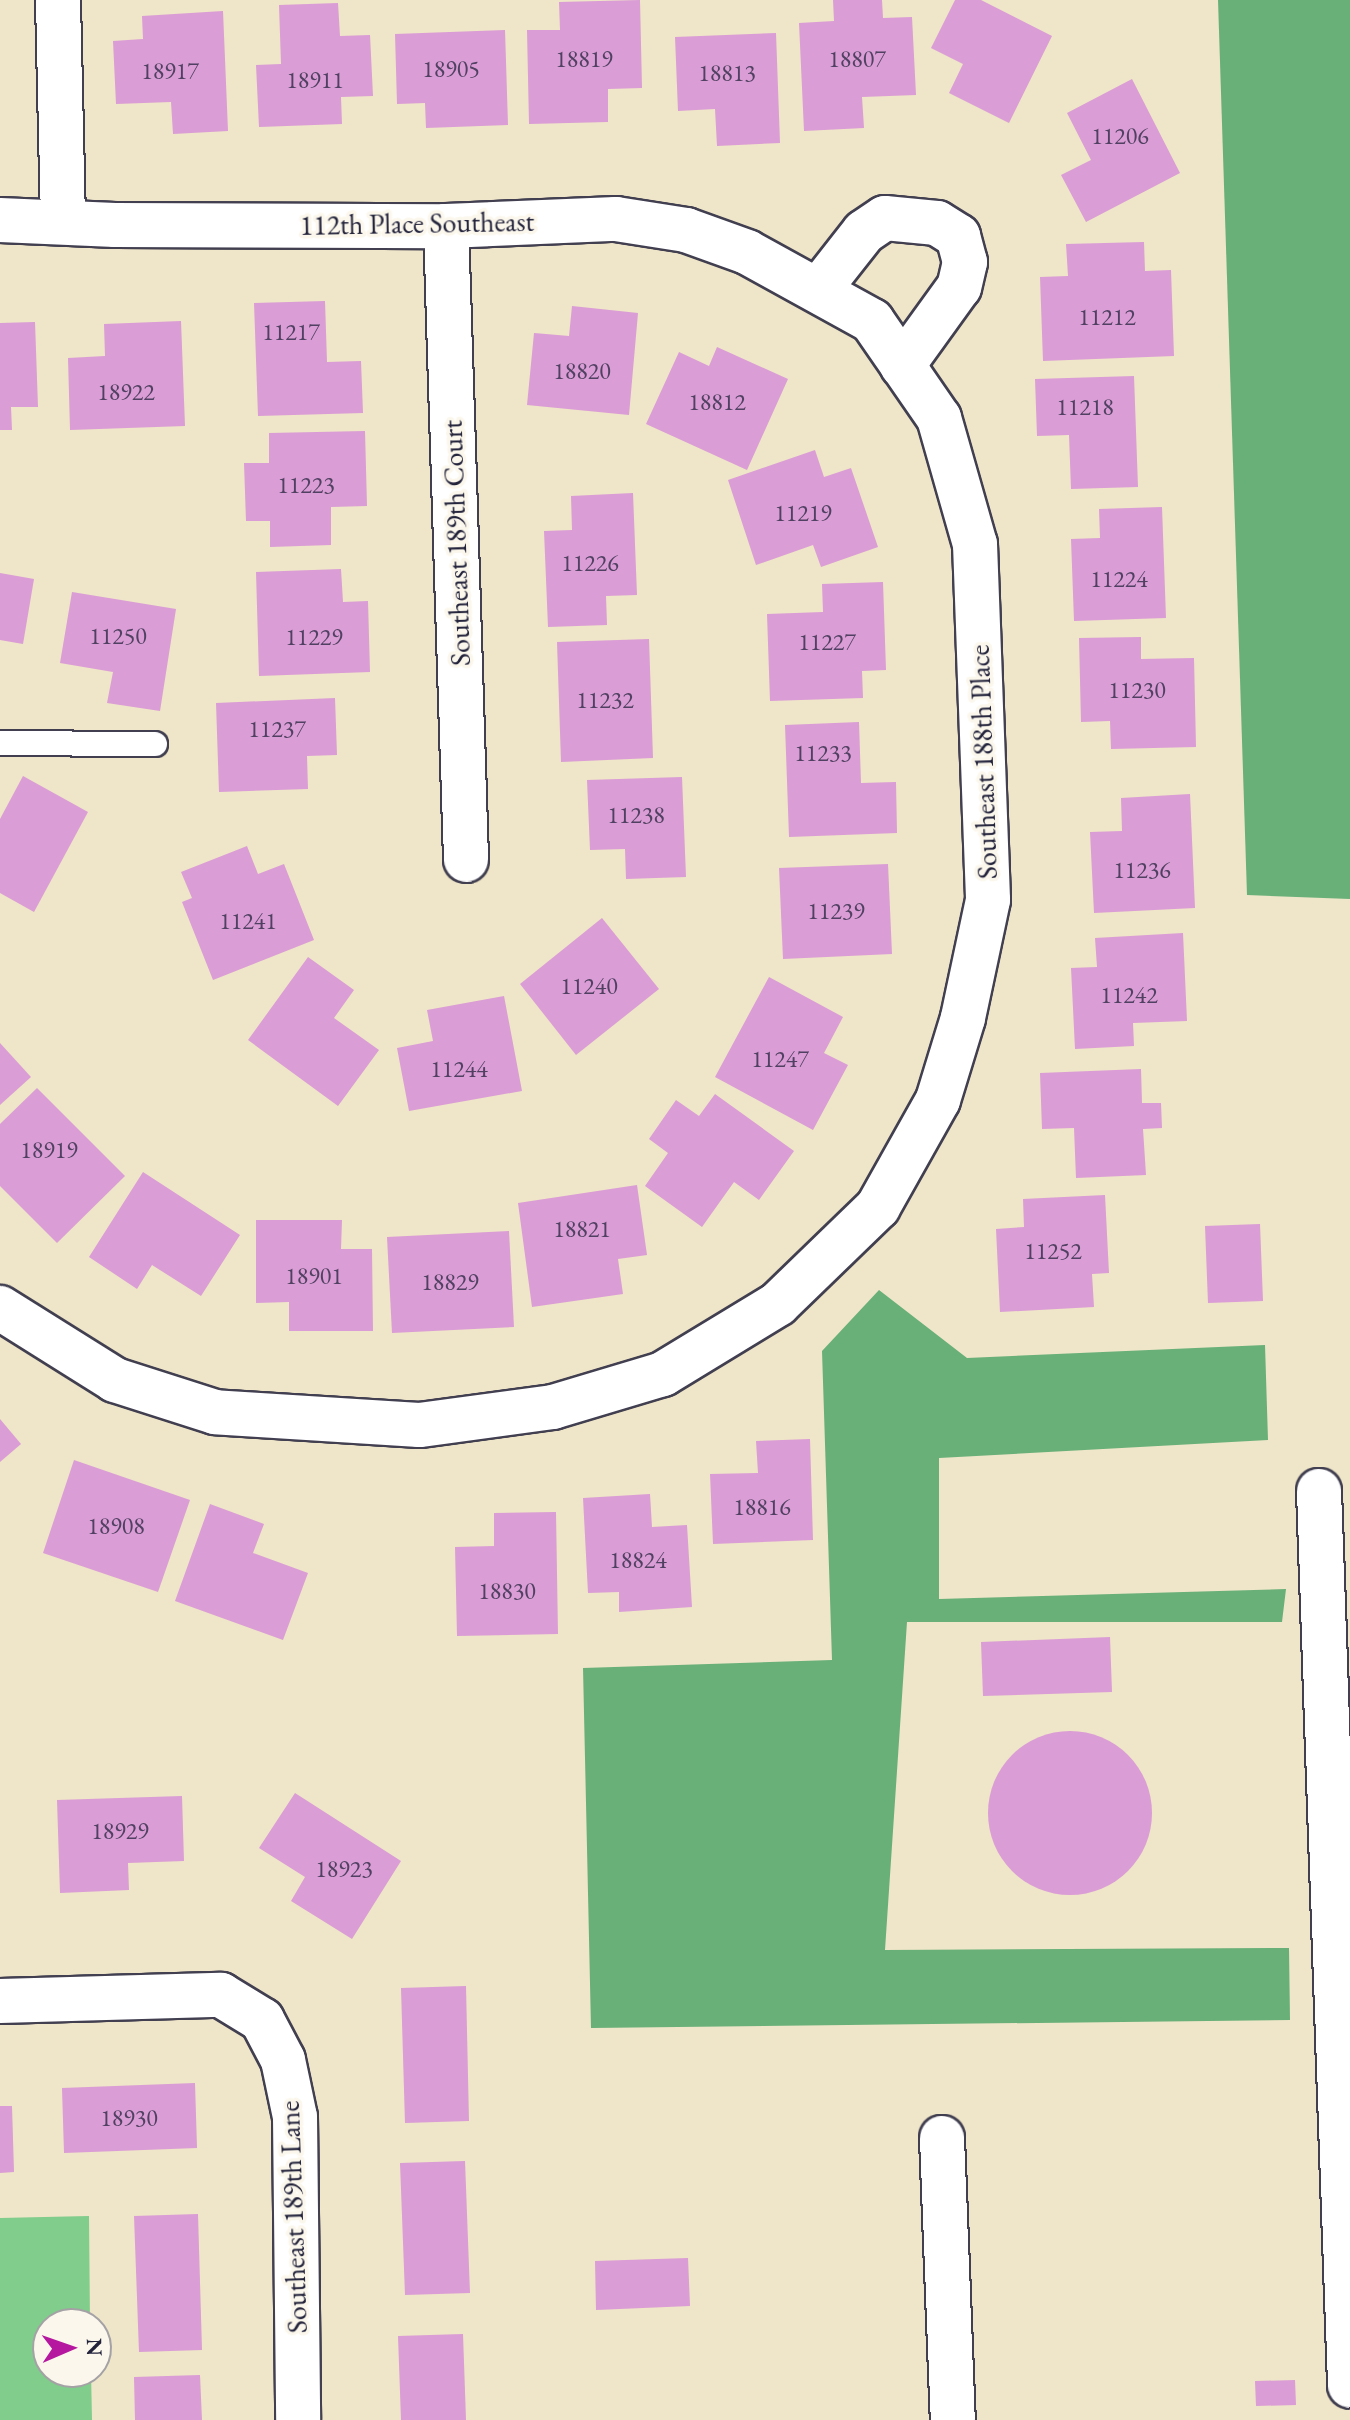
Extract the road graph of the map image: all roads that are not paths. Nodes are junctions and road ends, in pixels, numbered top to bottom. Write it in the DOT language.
graph roads {
  1 [pos="58,0"];
  2 [pos="0,220"];
  3 [pos="63,221"];
  4 [pos="446,226"];
  5 [pos="820,288"];
  6 [pos="872,321"];
  7 [pos="902,366"];
  8 [pos="0,743"];
  9 [pos="155,744"];
  10 [pos="466,860"];
  11 [pos="0,1308"];
  12 [pos="1319,1491"];
  13 [pos="0,2001"];
  14 [pos="942,2138"];
  15 [pos="1350,2385"];
  16 [pos="298,2420"];
  17 [pos="953,2420"];
  1 -- 3 [label="street"];
  2 -- 3 [label="street, 112th Place Southeast"];
  3 -- 4 [label="street, 112th Place Southeast"];
  4 -- 5 [label="street, 112th Place Southeast"];
  4 -- 10 [label="street, Southeast 189th Court"];
  5 -- 6 [label="street, 112th Place Southeast"];
  5 -- 7 [label="street"];
  6 -- 7 [label="street, Southeast 188th Place"];
  7 -- 11 [label="street, Southeast 188th Place"];
  8 -- 9 [label="lane"];
  12 -- 15 [label="street"];
  13 -- 16 [label="street, Southeast 189th Lane"];
  14 -- 17 [label="street"];
}
